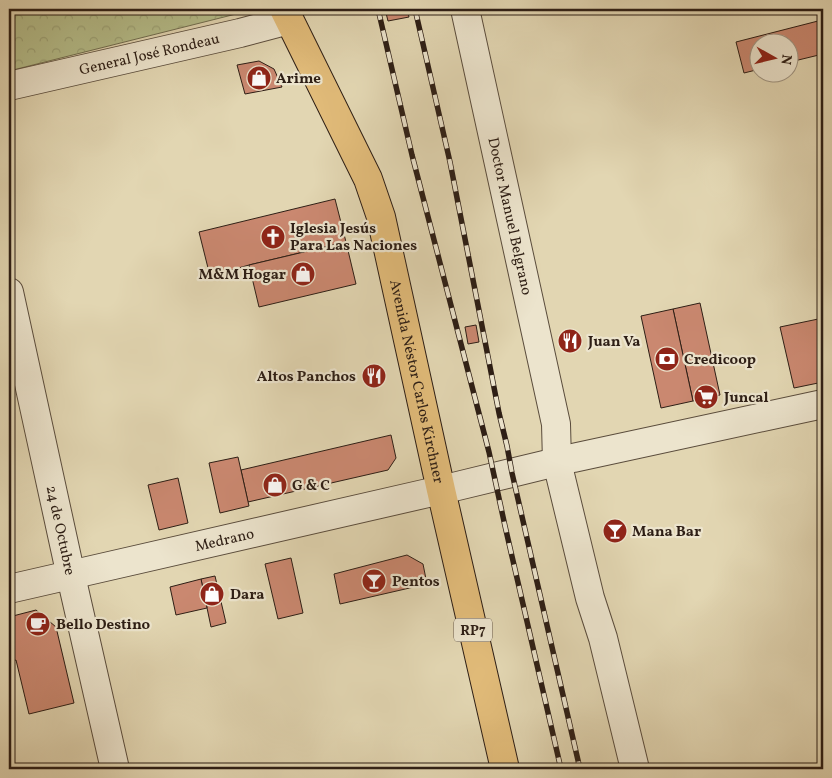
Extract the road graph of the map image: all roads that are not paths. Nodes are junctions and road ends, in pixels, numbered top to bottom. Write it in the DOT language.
graph roads {
  1 [pos="465,9"];
  2 [pos="286,14"];
  3 [pos="9,86"];
  4 [pos="9,292"];
  5 [pos="823,404"];
  6 [pos="565,460"];
  7 [pos="441,490"];
  8 [pos="71,576"];
  9 [pos="9,589"];
  10 [pos="115,769"];
  11 [pos="505,769"];
  12 [pos="635,769"];
  1 -- 6 [label="street, Doctor Manuel Belgrano"];
  2 -- 3 [label="street, General José Rondeau"];
  2 -- 7 [label="main road, Avenida Néstor Carlos Kirchner / RP7"];
  4 -- 8 [label="street, 24 de Octubre"];
  5 -- 6 [label="street"];
  6 -- 7 [label="street"];
  6 -- 12 [label="street, Doctor Manuel Belgrano"];
  7 -- 8 [label="street, Medrano"];
  7 -- 11 [label="main road, Avenida Néstor Carlos Kirchner / RP7"];
  8 -- 9 [label="street, Medrano"];
  8 -- 10 [label="street, 24 de Octubre"];
}
